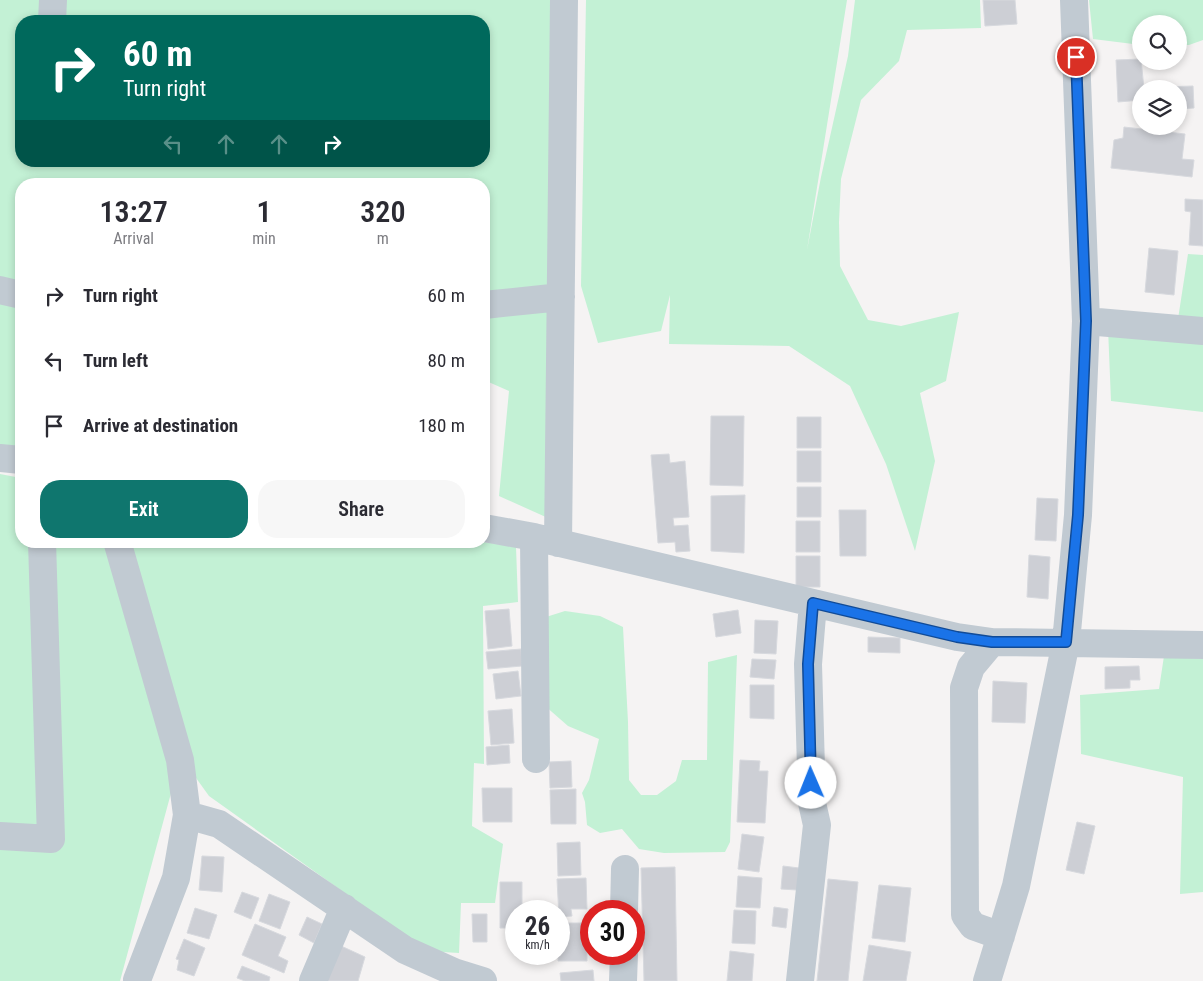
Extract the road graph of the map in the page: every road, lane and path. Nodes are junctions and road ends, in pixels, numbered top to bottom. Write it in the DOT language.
graph roads {
  1 [pos="53,0"];
  2 [pos="564,0"];
  3 [pos="1074,0"];
  4 [pos="52,15"];
  5 [pos="0,290"];
  6 [pos="15,294"];
  7 [pos="561,297"];
  8 [pos="490,304"];
  9 [pos="1086,321"];
  10 [pos="1203,331"];
  11 [pos="0,458"];
  12 [pos="15,459"];
  13 [pos="490,529"];
  14 [pos="546,540"];
  15 [pos="42,548"];
  16 [pos="119,548"];
  17 [pos="813,603"];
  18 [pos="992,642"];
  19 [pos="1066,642"];
  20 [pos="1203,645"];
  21 [pos="536,759"];
  22 [pos="187,815"];
  23 [pos="0,836"];
  24 [pos="625,869"];
  25 [pos="624,900"];
  26 [pos="344,908"];
  27 [pos="1001,936"];
  28 [pos="624,965"];
  29 [pos="137,980"];
  30 [pos="313,981"];
  31 [pos="484,981"];
  32 [pos="624,981"];
  33 [pos="800,981"];
  34 [pos="987,981"];
  1 -- 4 [label="street"];
  2 -- 7 [label="street"];
  3 -- 9 [label="street"];
  5 -- 6 [label="street"];
  7 -- 8 [label="street"];
  7 -- 14 [label="street"];
  9 -- 10 [label="street"];
  9 -- 19 [label="street"];
  11 -- 12 [label="street"];
  13 -- 14 [label="street"];
  14 -- 17 [label="street"];
  14 -- 21 [label="street"];
  15 -- 23 [label="street"];
  16 -- 22 [label="street"];
  17 -- 18 [label="street"];
  17 -- 33 [label="street"];
  18 -- 19 [label="street"];
  18 -- 27 [label="street"];
  19 -- 20 [label="street"];
  19 -- 27 [label="street"];
  22 -- 26 [label="street"];
  22 -- 29 [label="street"];
  24 -- 25 [label="street"];
  26 -- 30 [label="street"];
  26 -- 31 [label="street"];
  27 -- 34 [label="street"];
  28 -- 32 [label="street"];
}
